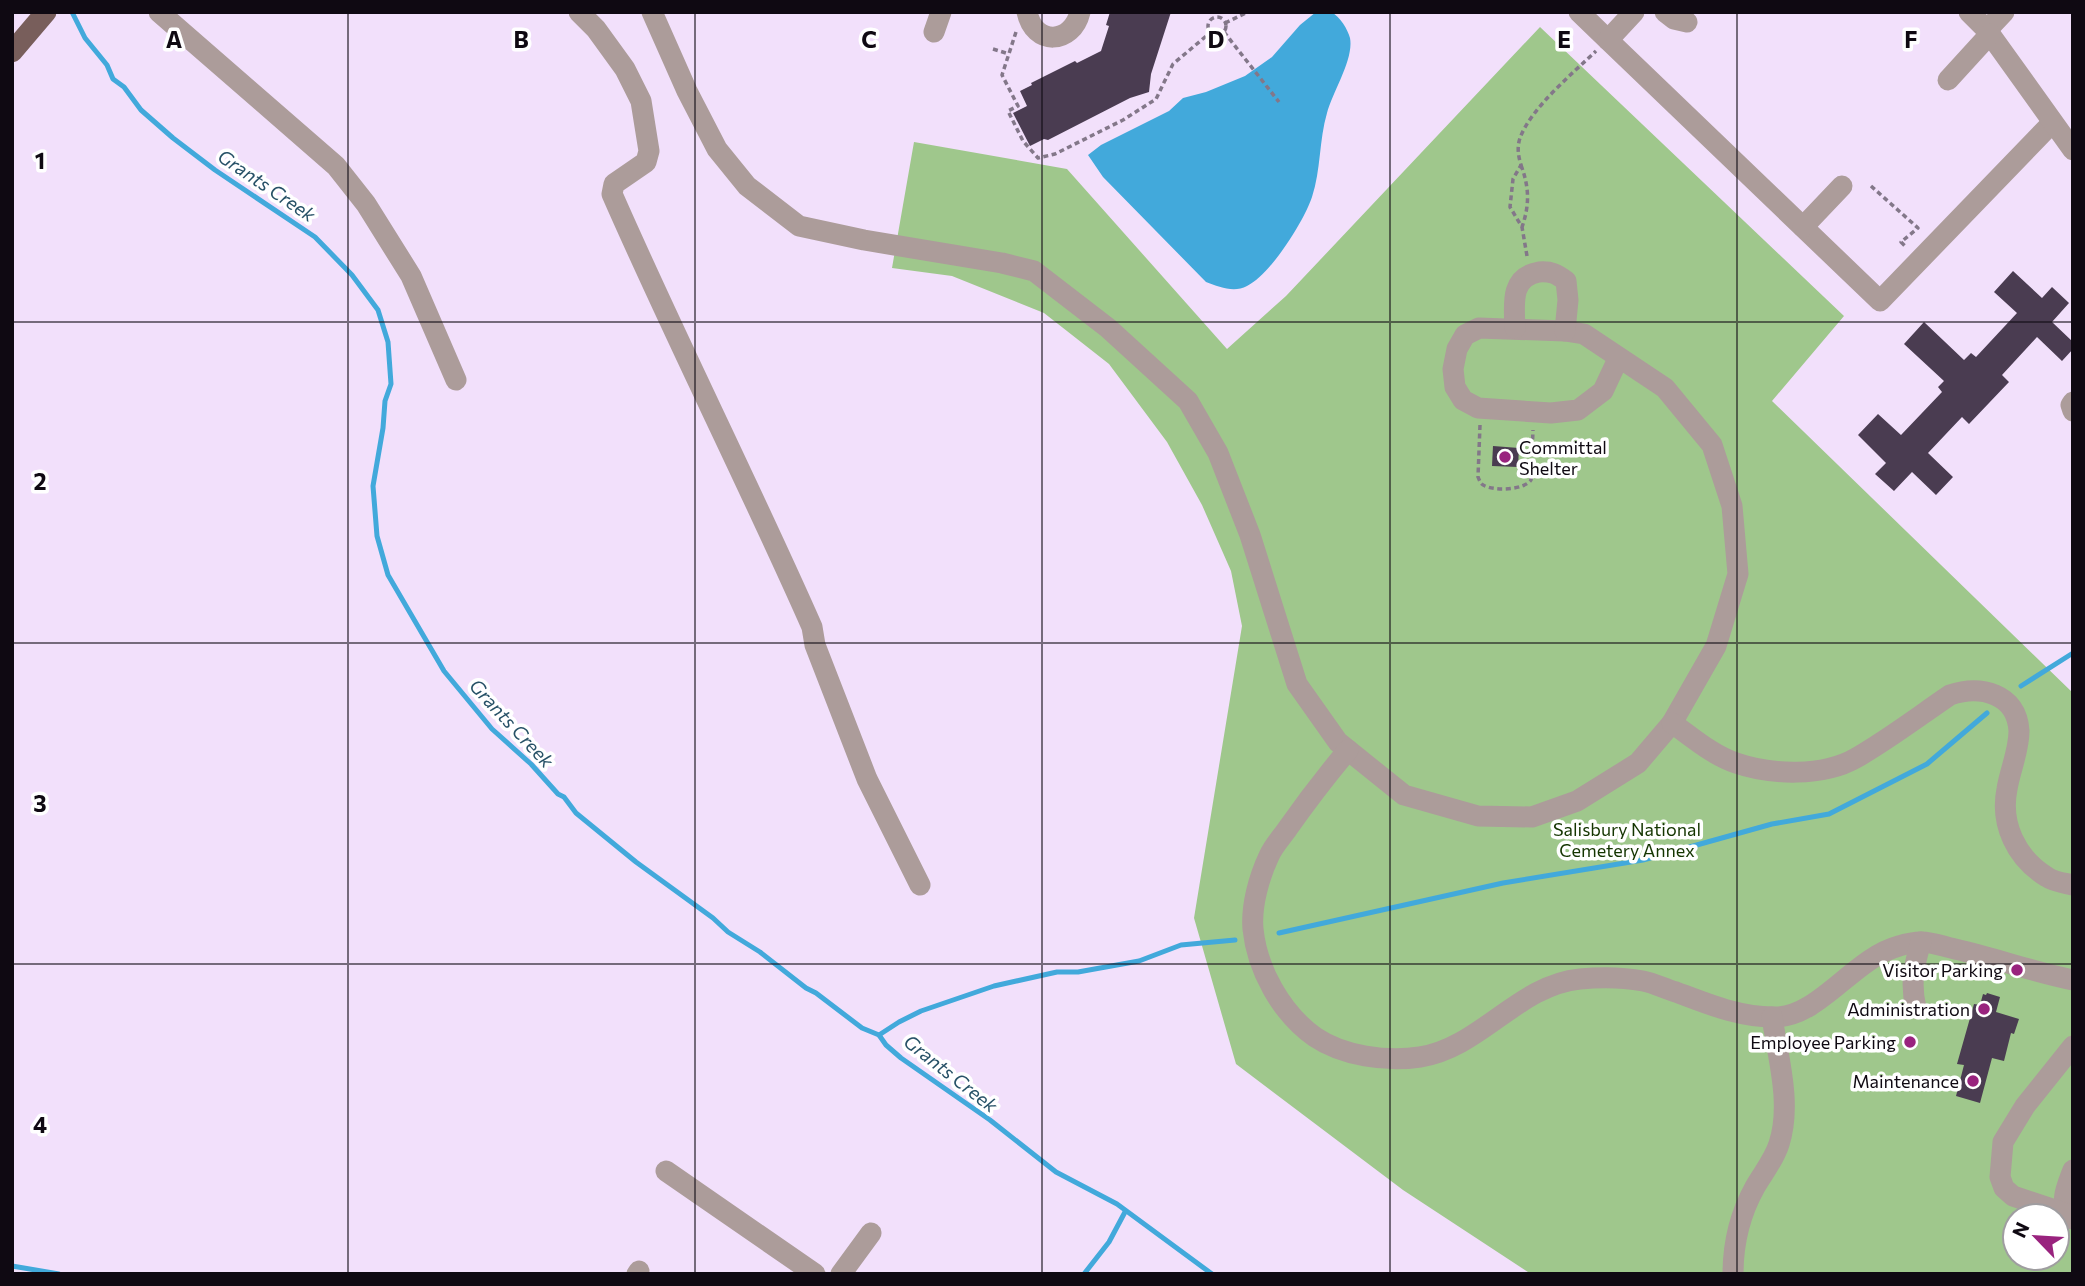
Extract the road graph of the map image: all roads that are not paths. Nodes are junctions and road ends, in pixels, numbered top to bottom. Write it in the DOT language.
graph roads {
  1 [pos="46,12"];
  2 [pos="159,12"];
  3 [pos="579,12"];
  4 [pos="652,12"];
  5 [pos="1080,12"];
  6 [pos="1579,12"];
  7 [pos="1634,12"];
  8 [pos="1665,12"];
  9 [pos="1969,12"];
  10 [pos="2004,12"];
  11 [pos="1028,16"];
  12 [pos="1687,22"];
  13 [pos="1989,32"];
  14 [pos="1608,40"];
  15 [pos="12,52"];
  16 [pos="1948,80"];
  17 [pos="2052,123"];
  18 [pos="2073,150"];
  19 [pos="1842,186"];
  20 [pos="1803,227"];
  21 [pos="1515,328"];
  22 [pos="1565,331"];
  23 [pos="1618,359"];
  24 [pos="456,380"];
  25 [pos="2073,402"];
  26 [pos="2073,411"];
  27 [pos="1672,723"];
  28 [pos="1348,750"];
  29 [pos="920,885"];
  30 [pos="2073,885"];
  31 [pos="1921,942"];
  32 [pos="2073,980"];
  33 [pos="1916,1008"];
  34 [pos="1772,1017"];
  35 [pos="2073,1046"];
  36 [pos="2073,1170"];
  37 [pos="666,1171"];
  38 [pos="2030,1202"];
  39 [pos="2065,1202"];
  40 [pos="871,1233"];
  41 [pos="815,1274"];
  42 [pos="841,1274"];
  43 [pos="1733,1274"];
  1 -- 15 [label="main road"];
  2 -- 24 [label="street"];
  3 -- 29 [label="street"];
  4 -- 28 [label="street"];
  5 -- 11 [label="street"];
  6 -- 14 [label="street"];
  7 -- 14 [label="street"];
  8 -- 12 [label="street"];
  9 -- 13 [label="street"];
  10 -- 13 [label="street"];
  13 -- 16 [label="street"];
  13 -- 17 [label="street"];
  14 -- 20 [label="street"];
  17 -- 18 [label="street"];
  17 -- 20 [label="street"];
  19 -- 20 [label="street"];
  21 -- 22 [label="street"];
  21 -- 22 [label="street"];
  21 -- 23 [label="street"];
  22 -- 23 [label="street"];
  23 -- 27 [label="street"];
  25 -- 26 [label="street"];
  27 -- 28 [label="street"];
  27 -- 30 [label="street"];
  28 -- 34 [label="street"];
  31 -- 32 [label="street"];
  31 -- 33 [label="street"];
  31 -- 34 [label="street"];
  34 -- 43 [label="street"];
  35 -- 38 [label="street"];
  36 -- 39 [label="street"];
  37 -- 41 [label="street"];
  40 -- 42 [label="street"];
}
